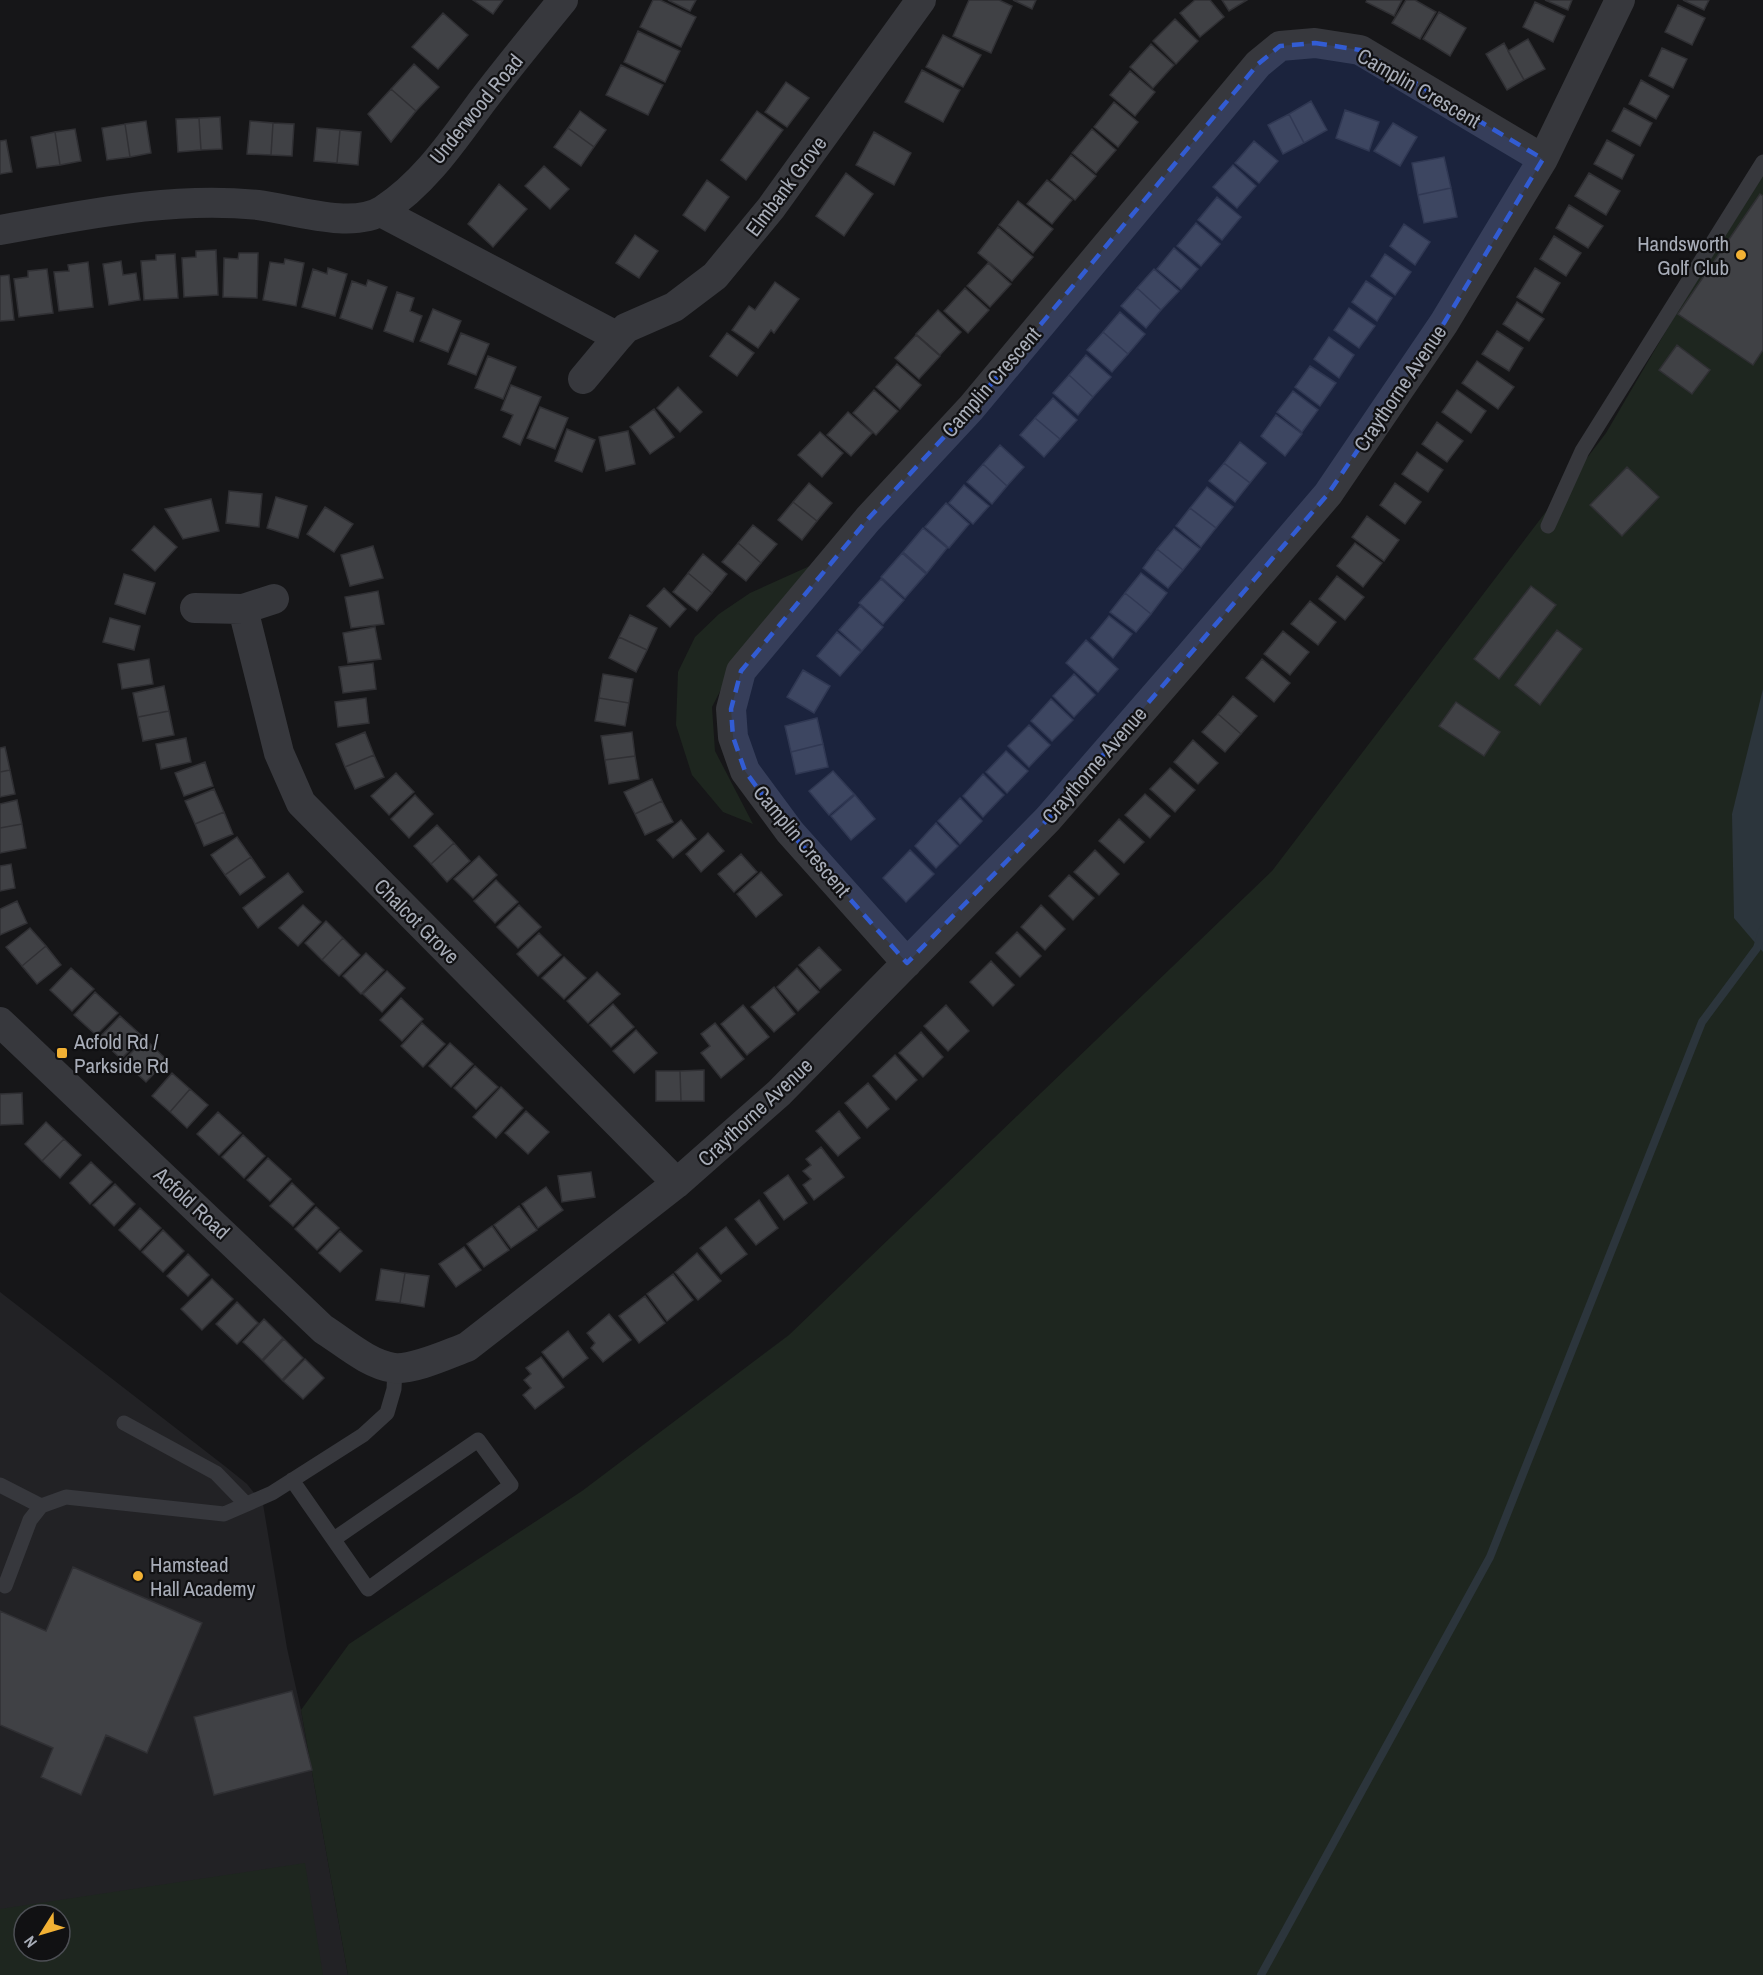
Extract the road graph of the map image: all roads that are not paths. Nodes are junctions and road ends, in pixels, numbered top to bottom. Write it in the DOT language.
graph roads {
  1 [pos="563,0"];
  2 [pos="921,0"];
  3 [pos="1620,0"];
  4 [pos="1543,159"];
  5 [pos="1763,162"];
  6 [pos="381,212"];
  7 [pos="0,230"];
  8 [pos="618,337"];
  9 [pos="583,379"];
  10 [pos="1548,526"];
  11 [pos="274,599"];
  12 [pos="195,608"];
  13 [pos="243,609"];
  14 [pos="907,963"];
  15 [pos="0,1022"];
  16 [pos="677,1183"];
  17 [pos="395,1368"];
  18 [pos="124,1423"];
  19 [pos="292,1480"];
  20 [pos="0,1485"];
  21 [pos="246,1504"];
  22 [pos="41,1506"];
  23 [pos="334,1539"];
  24 [pos="5,1586"];
  1 -- 6 [label="street, Underwood Road"];
  2 -- 8 [label="street, Elmbank Grove"];
  3 -- 4 [label="street, Craythorne Avenue"];
  4 -- 14 [label="street, Craythorne Avenue"];
  4 -- 14 [label="street, Camplin Crescent"];
  5 -- 10 [label="lane"];
  6 -- 7 [label="street"];
  6 -- 8 [label="street"];
  8 -- 9 [label="street, Elmbank Grove"];
  11 -- 13 [label="street"];
  12 -- 13 [label="street"];
  13 -- 16 [label="street, Chalcot Grove"];
  14 -- 16 [label="street, Craythorne Avenue"];
  15 -- 17 [label="street, Acfold Road"];
  16 -- 17 [label="street, Craythorne Avenue"];
  17 -- 19 [label="lane"];
  18 -- 21 [label="lane"];
  19 -- 21 [label="lane"];
  19 -- 23 [label="lane"];
  20 -- 22 [label="lane"];
  21 -- 22 [label="lane"];
  22 -- 24 [label="lane"];
  23 -- 23 [label="lane"];
}
